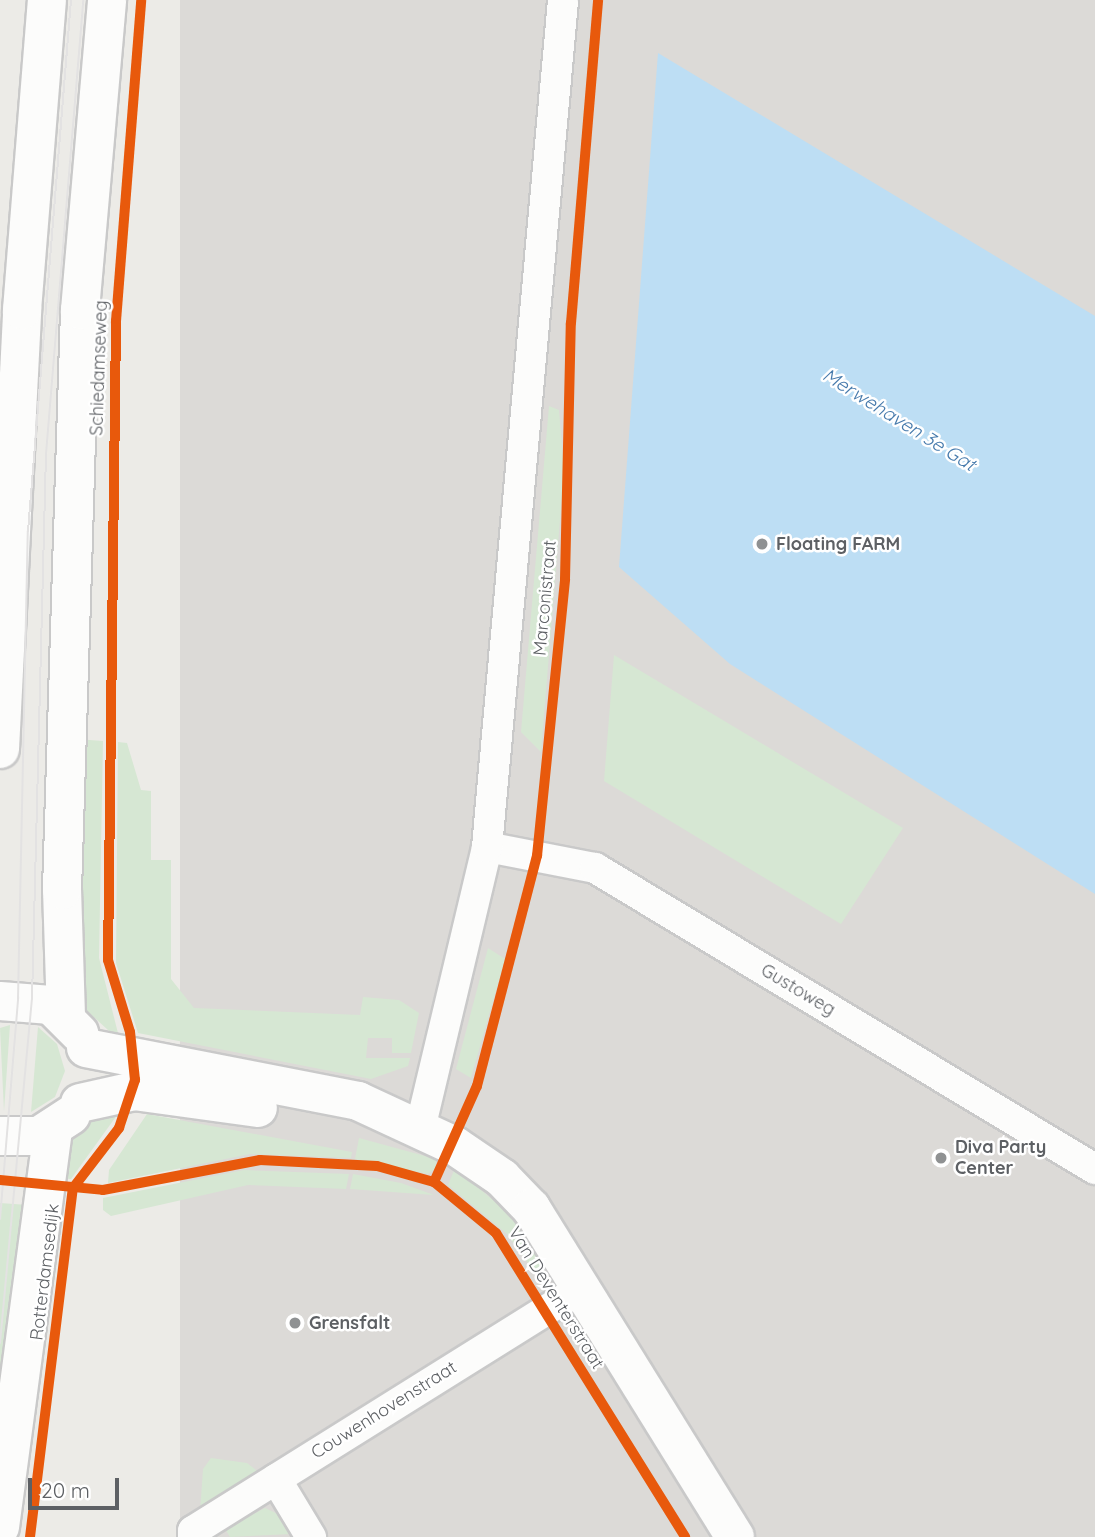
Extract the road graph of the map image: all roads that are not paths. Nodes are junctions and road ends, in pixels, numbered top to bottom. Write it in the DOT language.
graph roads {
  1 [pos="47,0"];
  2 [pos="107,0"];
  3 [pos="563,0"];
  4 [pos="1,728"];
  5 [pos="0,749"];
  6 [pos="487,847"];
  7 [pos="0,1000"];
  8 [pos="66,1016"];
  9 [pos="86,1048"];
  10 [pos="80,1103"];
  11 [pos="420,1129"];
  12 [pos="53,1130"];
  13 [pos="0,1136"];
  14 [pos="1095,1168"];
  15 [pos="581,1289"];
  16 [pos="276,1479"];
  17 [pos="0,1527"];
  18 [pos="193,1537"];
  19 [pos="311,1537"];
  20 [pos="735,1537"];
  1 -- 4 [label="main road"];
  2 -- 8 [label="main road, Schiedamseweg"];
  3 -- 6 [label="street, Marconistraat"];
  4 -- 5 [label="main road"];
  6 -- 11 [label="street, Marconistraat"];
  6 -- 14 [label="street, Gustoweg"];
  7 -- 8 [label="main road"];
  8 -- 9 [label="main road"];
  9 -- 10 [label="main road"];
  9 -- 11 [label="main road, Van Deventerstraat"];
  10 -- 11 [label="main road, Van Deventerstraat"];
  10 -- 12 [label="main road"];
  11 -- 15 [label="main road, Van Deventerstraat"];
  12 -- 13 [label="main road"];
  12 -- 17 [label="main road, Rotterdamsedijk"];
  15 -- 16 [label="street, Couwenhovenstraat"];
  15 -- 20 [label="main road, Van Deventerstraat"];
  16 -- 18 [label="street, Couwenhovenstraat"];
  16 -- 19 [label="street"];
}
